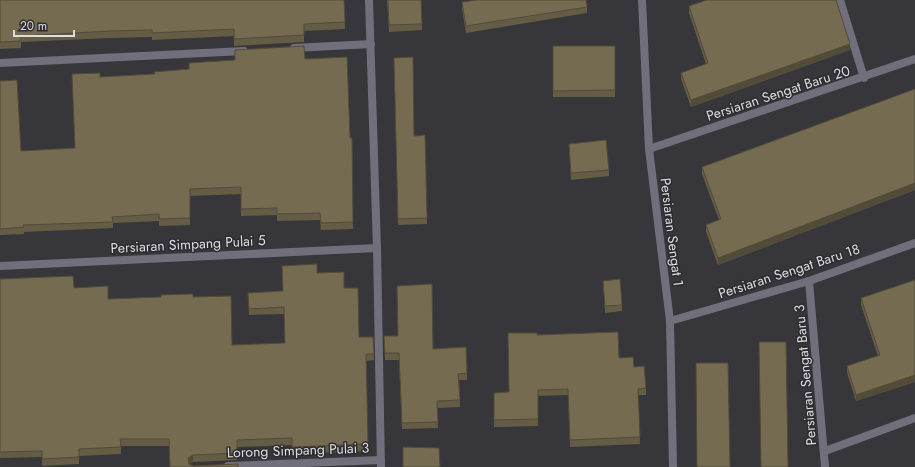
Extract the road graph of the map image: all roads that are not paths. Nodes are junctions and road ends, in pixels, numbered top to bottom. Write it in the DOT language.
graph roads {
  1 [pos="369,0"];
  2 [pos="642,0"];
  3 [pos="840,0"];
  4 [pos="371,44"];
  5 [pos="284,49"];
  6 [pos="252,50"];
  7 [pos="915,59"];
  8 [pos="0,63"];
  9 [pos="864,78"];
  10 [pos="649,149"];
  11 [pos="915,243"];
  12 [pos="377,248"];
  13 [pos="0,266"];
  14 [pos="809,281"];
  15 [pos="670,321"];
  16 [pos="915,418"];
  17 [pos="825,451"];
  18 [pos="381,463"];
  19 [pos="216,466"];
  20 [pos="673,467"];
  21 [pos="825,467"];
  1 -- 4 [label="street"];
  2 -- 10 [label="street, Persiaran Sengat 1"];
  3 -- 9 [label="street"];
  4 -- 5 [label="street"];
  4 -- 12 [label="street"];
  6 -- 8 [label="street"];
  7 -- 9 [label="street, Persiaran Sengat Baru 20"];
  9 -- 10 [label="street, Persiaran Sengat Baru 20"];
  10 -- 15 [label="street, Persiaran Sengat 1"];
  11 -- 14 [label="street, Persiaran Sengat Baru 18"];
  12 -- 13 [label="street, Persiaran Simpang Pulai 5"];
  12 -- 18 [label="street"];
  14 -- 15 [label="street, Persiaran Sengat Baru 18"];
  14 -- 17 [label="street, Persiaran Sengat Baru 3"];
  15 -- 20 [label="street, Persiaran Sengat 1"];
  16 -- 17 [label="street"];
  17 -- 21 [label="street, Persiaran Sengat Baru 3"];
  18 -- 19 [label="street, Lorong Simpang Pulai 3"];
}
